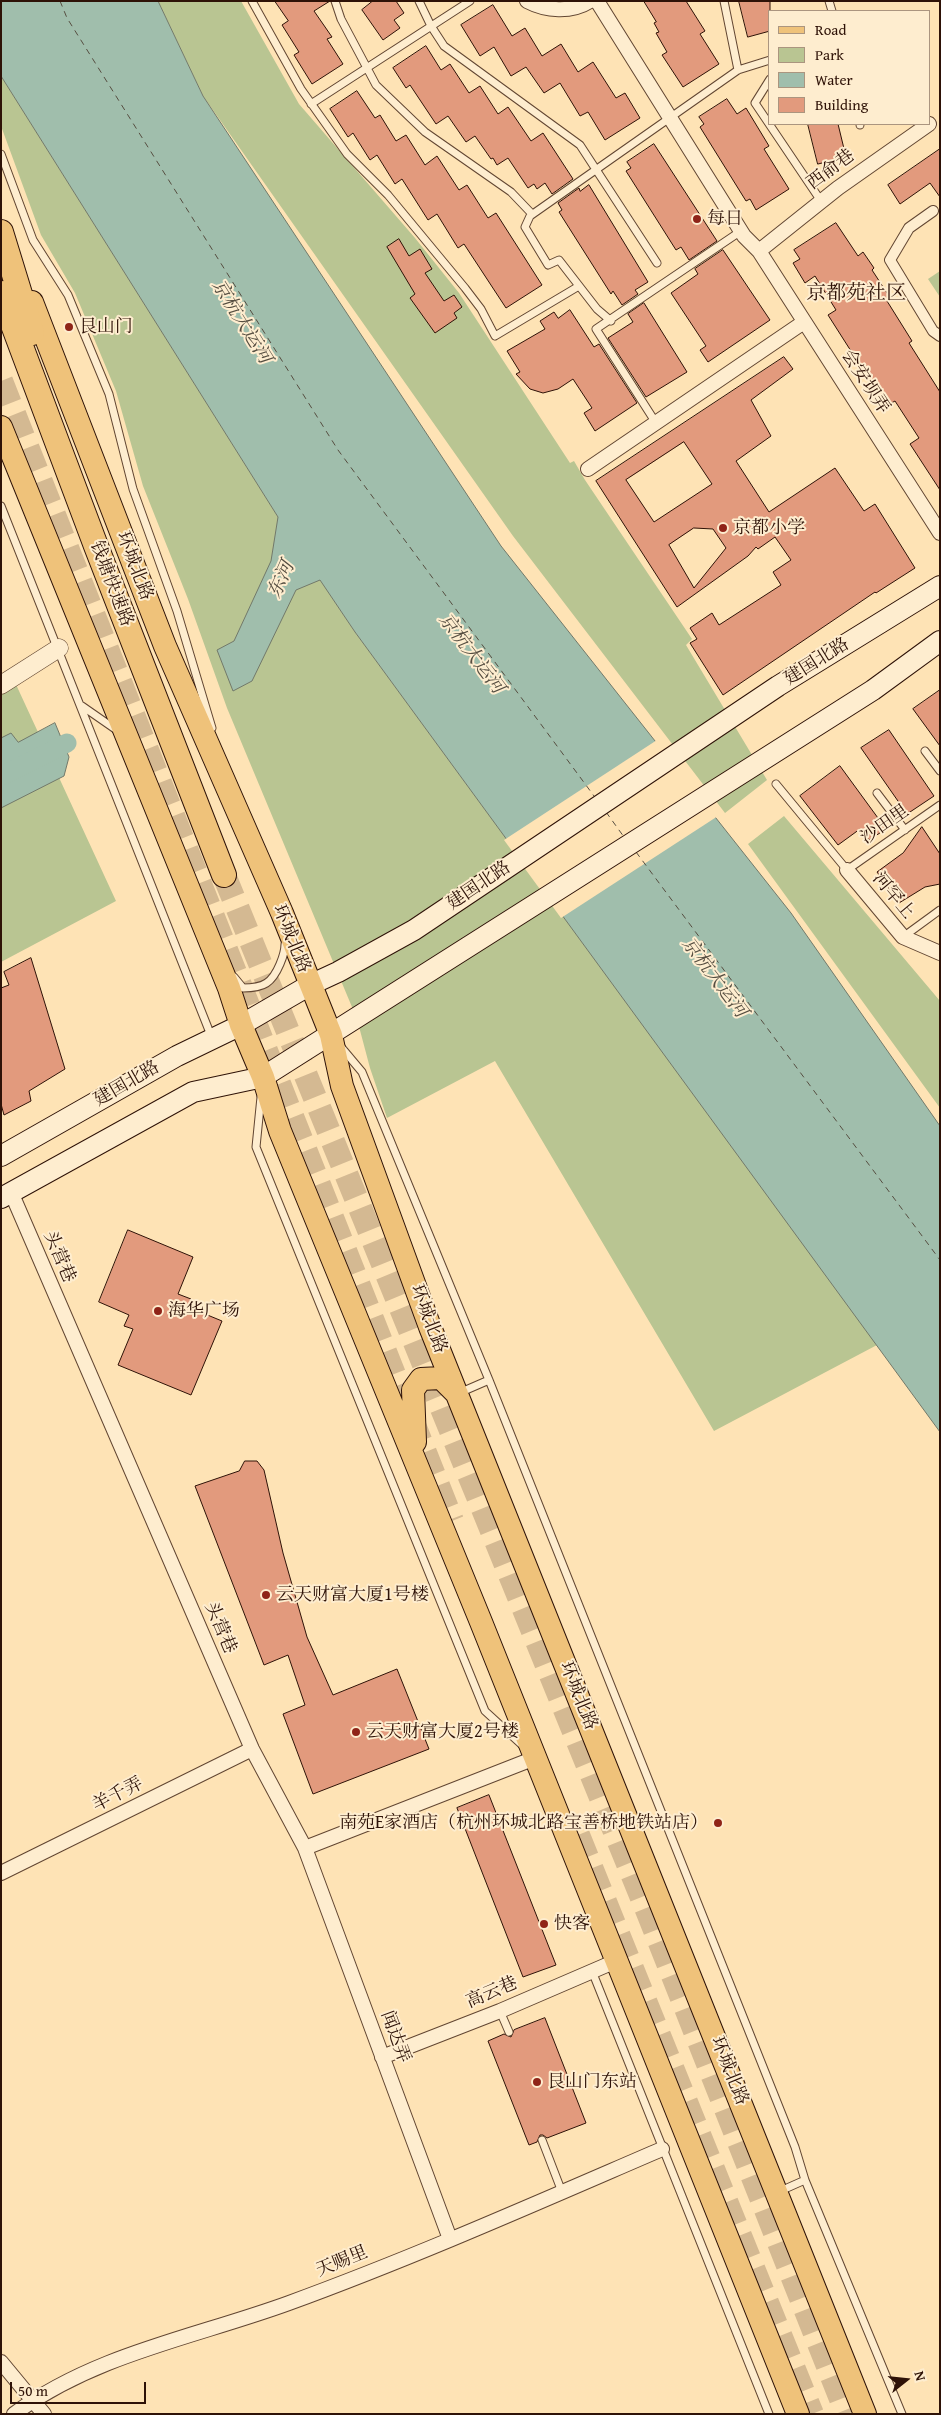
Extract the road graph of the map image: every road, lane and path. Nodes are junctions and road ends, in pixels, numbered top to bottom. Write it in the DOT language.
graph roads {
  1 [pos="252,1"];
  2 [pos="335,1"];
  3 [pos="419,1"];
  4 [pos="470,1"];
  5 [pos="527,1"];
  6 [pos="590,1"];
  7 [pos="597,1"];
  8 [pos="724,1"];
  9 [pos="431,26"];
  10 [pos="768,60"];
  11 [pos="366,68"];
  12 [pos="738,70"];
  13 [pos="768,82"];
  14 [pos="311,104"];
  15 [pos="670,117"];
  16 [pos="768,122"];
  17 [pos="770,125"];
  18 [pos="928,125"];
  19 [pos="1,154"];
  20 [pos="596,169"];
  21 [pos="821,201"];
  22 [pos="933,211"];
  23 [pos="532,214"];
  24 [pos="1,222"];
  25 [pos="741,231"];
  26 [pos="1,232"];
  27 [pos="759,251"];
  28 [pos="657,263"];
  29 [pos="579,286"];
  30 [pos="1,293"];
  31 [pos="610,320"];
  32 [pos="804,322"];
  33 [pos="940,336"];
  34 [pos="656,422"];
  35 [pos="1,428"];
  36 [pos="588,469"];
  37 [pos="1,508"];
  38 [pos="940,533"];
  39 [pos="96,546"];
  40 [pos="940,586"];
  41 [pos="940,641"];
  42 [pos="59,648"];
  43 [pos="1,685"];
  44 [pos="81,706"];
  45 [pos="214,734"];
  46 [pos="124,735"];
  47 [pos="217,744"];
  48 [pos="925,751"];
  49 [pos="940,771"];
  50 [pos="776,784"];
  51 [pos="876,793"];
  52 [pos="937,806"];
  53 [pos="237,810"];
  54 [pos="940,815"];
  55 [pos="905,830"];
  56 [pos="847,870"];
  57 [pos="224,874"];
  58 [pos="940,910"];
  59 [pos="282,913"];
  60 [pos="903,937"];
  61 [pos="208,941"];
  62 [pos="940,953"];
  63 [pos="310,985"];
  64 [pos="241,1026"];
  65 [pos="331,1035"];
  66 [pos="213,1040"];
  67 [pos="263,1076"];
  68 [pos="1,1156"];
  69 [pos="6,1195"];
  70 [pos="489,1380"];
  71 [pos="457,1394"];
  72 [pos="416,1463"];
  73 [pos="252,1749"];
  74 [pos="535,1758"];
  75 [pos="306,1848"];
  76 [pos="1,1873"];
  77 [pos="616,1961"];
  78 [pos="592,1971"];
  79 [pos="500,2011"];
  80 [pos="509,2032"];
  81 [pos="382,2057"];
  82 [pos="542,2140"];
  83 [pos="662,2149"];
  84 [pos="805,2180"];
  85 [pos="562,2192"];
  86 [pos="777,2192"];
  87 [pos="450,2239"];
  88 [pos="1,2362"];
  89 [pos="33,2400"];
  90 [pos="14,2414"];
  91 [pos="44,2414"];
  92 [pos="769,2414"];
  93 [pos="798,2414"];
  94 [pos="865,2414"];
  95 [pos="902,2414"];
  1 -- 14 [label="lane"];
  2 -- 11 [label="lane"];
  3 -- 9 [label="lane"];
  4 -- 9 [label="lane"];
  5 -- 6 [label="street"];
  7 -- 15 [label="street, 会安坝弄"];
  8 -- 12 [label="lane"];
  9 -- 11 [label="lane"];
  9 -- 20 [label="lane"];
  10 -- 12 [label="lane"];
  11 -- 14 [label="lane"];
  11 -- 23 [label="lane"];
  12 -- 15 [label="lane"];
  13 -- 16 [label="lane"];
  14 -- 29 [label="lane"];
  15 -- 20 [label="lane"];
  15 -- 25 [label="street, 会安坝弄"];
  17 -- 21 [label="lane"];
  18 -- 21 [label="street, 西俞巷"];
  19 -- 45 [label="lane"];
  20 -- 23 [label="lane"];
  20 -- 28 [label="lane"];
  21 -- 27 [label="street, 西俞巷"];
  22 -- 33 [label="street"];
  23 -- 29 [label="lane"];
  24 -- 53 [label="main road, 环城北路"];
  25 -- 27 [label="street, 会安坝弄"];
  25 -- 31 [label="lane"];
  26 -- 39 [label="highway"];
  27 -- 32 [label="street, 会安坝弄"];
  29 -- 31 [label="lane"];
  30 -- 39 [label="highway, 钱塘快速路"];
  31 -- 34 [label="lane"];
  32 -- 34 [label="street"];
  32 -- 38 [label="street, 会安坝弄"];
  34 -- 36 [label="street"];
  35 -- 46 [label="main road"];
  37 -- 42 [label="lane"];
  39 -- 57 [label="highway, 钱塘快速路"];
  40 -- 63 [label="main road, 建国北路"];
  41 -- 65 [label="main road"];
  42 -- 43 [label="street"];
  42 -- 44 [label="lane"];
  44 -- 46 [label="lane"];
  44 -- 66 [label="lane"];
  46 -- 61 [label="main road"];
  47 -- 53 [label="lane"];
  48 -- 49 [label="lane"];
  50 -- 56 [label="lane"];
  51 -- 55 [label="lane"];
  52 -- 54 [label="lane"];
  52 -- 55 [label="lane, 沙田里"];
  53 -- 59 [label="main road, 环城北路"];
  55 -- 56 [label="lane, 沙田里"];
  56 -- 60 [label="street, 河罕上"];
  58 -- 60 [label="lane"];
  59 -- 61 [label="lane"];
  59 -- 63 [label="main road, 环城北路"];
  60 -- 62 [label="street, 河罕上"];
  61 -- 64 [label="main road"];
  63 -- 64 [label="main road, 建国北路"];
  63 -- 65 [label="main road, 环城北路"];
  64 -- 66 [label="main road, 建国北路"];
  64 -- 67 [label="main road"];
  65 -- 67 [label="main road"];
  65 -- 70 [label="lane"];
  65 -- 71 [label="main road, 环城北路"];
  66 -- 68 [label="main road, 建国北路"];
  67 -- 69 [label="main road"];
  67 -- 72 [label="main road"];
  67 -- 74 [label="lane"];
  69 -- 73 [label="street, 头营巷"];
  70 -- 71 [label="lane"];
  70 -- 84 [label="lane"];
  71 -- 72 [label="main road"];
  71 -- 86 [label="main road, 环城北路"];
  72 -- 74 [label="main road"];
  73 -- 75 [label="street, 头营巷"];
  73 -- 76 [label="street, 羊千弄"];
  74 -- 75 [label="street"];
  74 -- 77 [label="main road"];
  75 -- 81 [label="street, 闻达弄"];
  77 -- 78 [label="street, 高云巷"];
  77 -- 93 [label="main road"];
  78 -- 79 [label="street, 高云巷"];
  78 -- 83 [label="lane"];
  79 -- 80 [label="lane"];
  79 -- 81 [label="street, 高云巷"];
  81 -- 87 [label="street, 闻达弄"];
  82 -- 85 [label="lane"];
  83 -- 85 [label="street, 天赐里"];
  83 -- 92 [label="lane"];
  84 -- 86 [label="lane"];
  84 -- 95 [label="lane"];
  85 -- 87 [label="street, 天赐里"];
  86 -- 94 [label="main road, 环城北路"];
  87 -- 89 [label="street, 天赐里"];
  88 -- 89 [label="street"];
  89 -- 90 [label="street, 天赐里"];
  89 -- 91 [label="street"];
}
